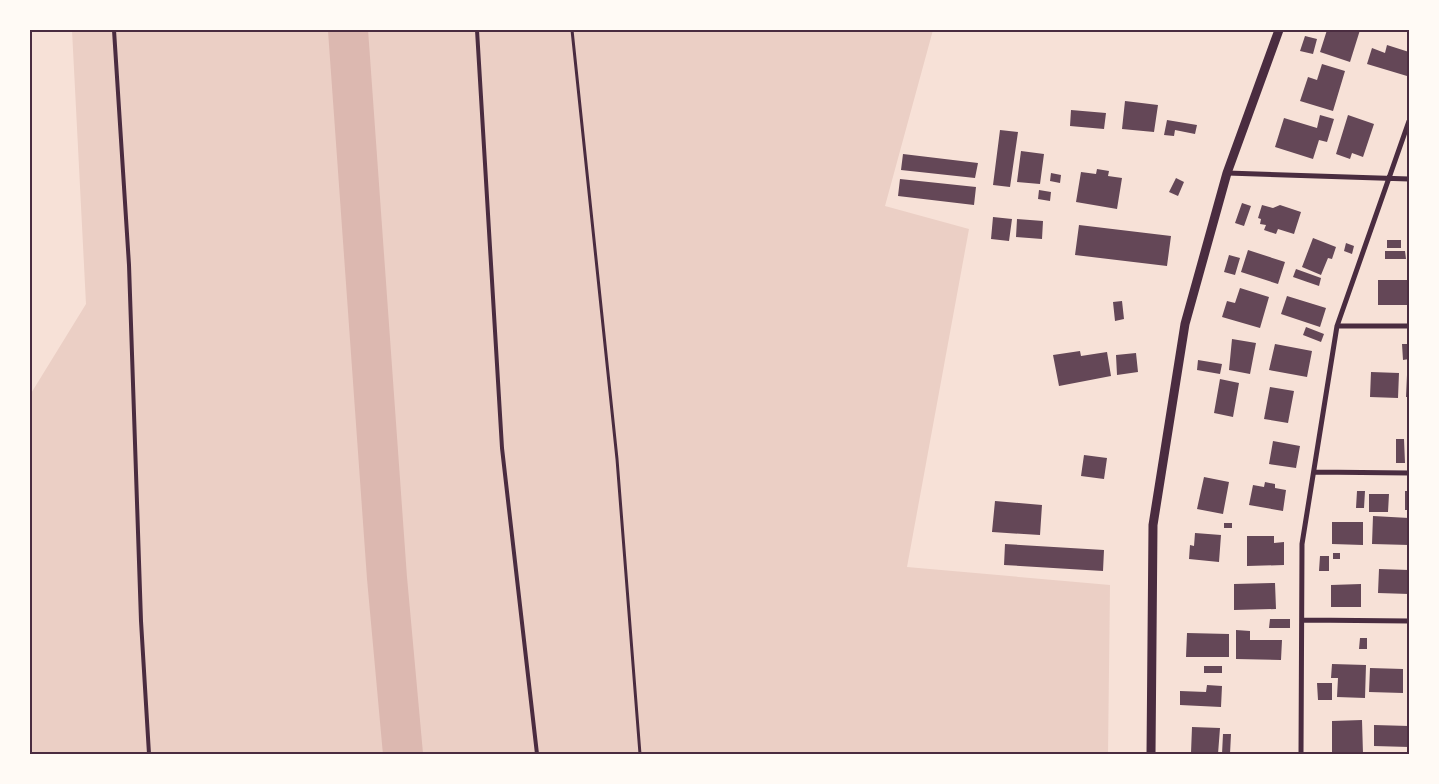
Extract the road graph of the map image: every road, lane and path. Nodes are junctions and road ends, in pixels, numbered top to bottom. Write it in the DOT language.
graph roads {
  1 [pos="114,30"];
  2 [pos="477,30"];
  3 [pos="572,30"];
  4 [pos="1279,30"];
  5 [pos="1409,121"];
  6 [pos="1227,173"];
  7 [pos="1388,178"];
  8 [pos="1409,179"];
  9 [pos="1337,326"];
  10 [pos="1409,326"];
  11 [pos="1314,472"];
  12 [pos="1409,473"];
  13 [pos="1304,620"];
  14 [pos="1409,621"];
  15 [pos="149,754"];
  16 [pos="537,754"];
  17 [pos="640,754"];
  18 [pos="1151,754"];
  19 [pos="1302,754"];
  1 -- 15 [label="lane"];
  2 -- 16 [label="lane"];
  3 -- 17 [label="path"];
  4 -- 6 [label="street"];
  5 -- 7 [label="street"];
  6 -- 7 [label="street"];
  6 -- 18 [label="street"];
  7 -- 8 [label="street"];
  7 -- 9 [label="street"];
  9 -- 10 [label="street"];
  9 -- 11 [label="street"];
  11 -- 12 [label="street"];
  11 -- 13 [label="street"];
  13 -- 14 [label="street"];
  13 -- 19 [label="street"];
}
